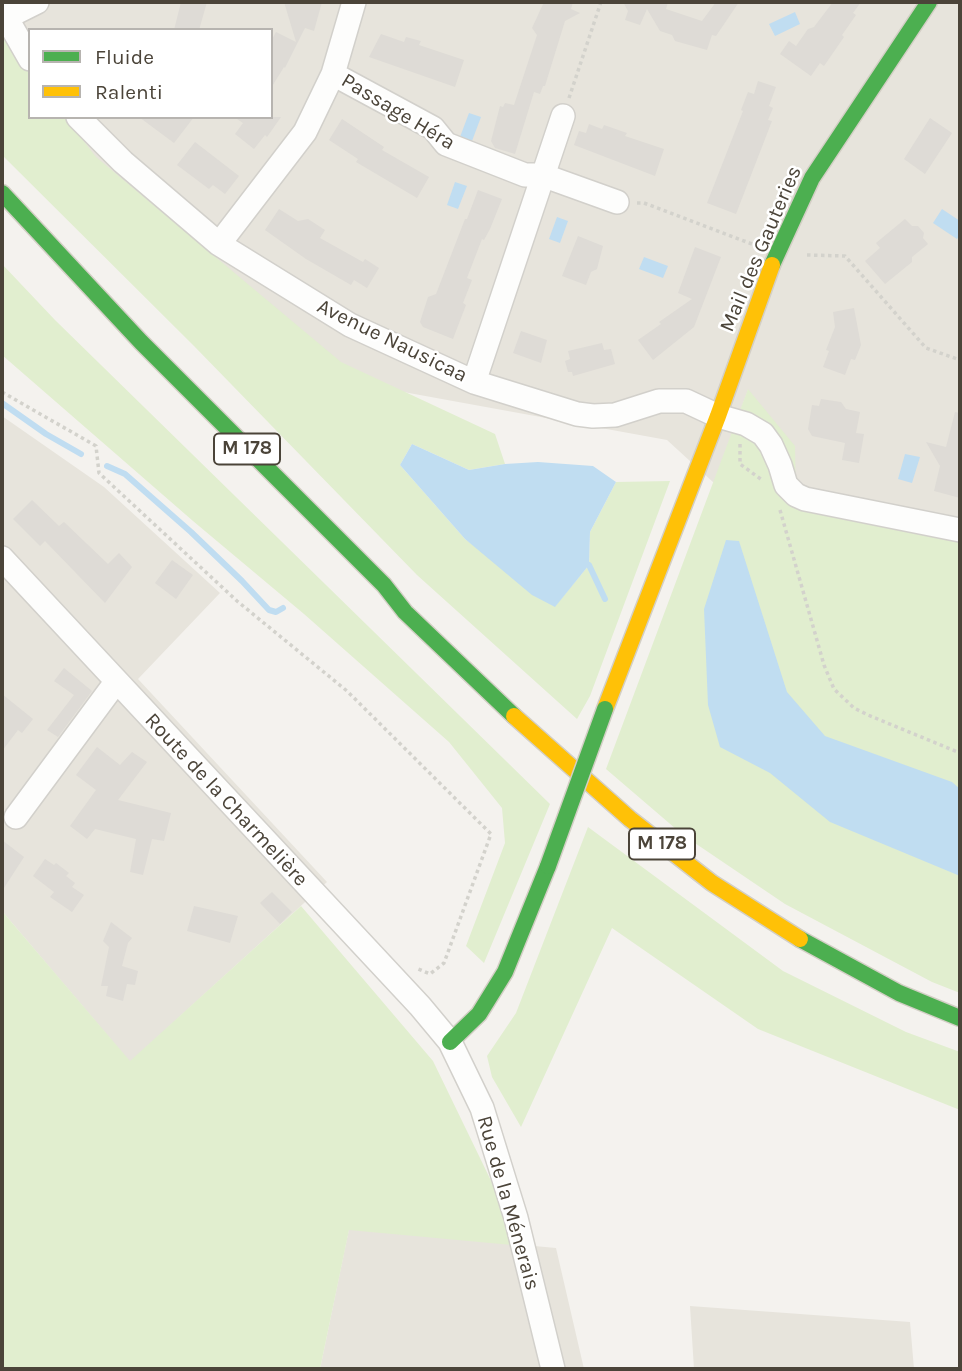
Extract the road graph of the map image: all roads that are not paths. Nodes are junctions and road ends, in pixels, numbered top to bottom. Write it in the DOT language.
graph roads {
  1 [pos="37,2"];
  2 [pos="354,2"];
  3 [pos="929,2"];
  4 [pos="3,14"];
  5 [pos="28,56"];
  6 [pos="333,74"];
  7 [pos="563,116"];
  8 [pos="80,119"];
  9 [pos="542,176"];
  10 [pos="2,194"];
  11 [pos="617,202"];
  12 [pos="219,244"];
  13 [pos="474,382"];
  14 [pos="718,416"];
  15 [pos="294,518"];
  16 [pos="960,530"];
  17 [pos="2,558"];
  18 [pos="405,612"];
  19 [pos="116,682"];
  20 [pos="16,817"];
  21 [pos="960,1018"];
  22 [pos="450,1042"];
  23 [pos="553,1369"];
  1 -- 4 [label="street"];
  2 -- 6 [label="street, Passage Héra"];
  3 -- 14 [label="main road, Mail des Gauteries"];
  4 -- 5 [label="street"];
  6 -- 9 [label="street, Passage Héra"];
  6 -- 12 [label="street, Passage Héra"];
  7 -- 9 [label="street"];
  8 -- 12 [label="street, Avenue Nausicaa"];
  9 -- 11 [label="street, Passage Héra"];
  9 -- 13 [label="street"];
  10 -- 18 [label="main road, M 178"];
  12 -- 13 [label="street, Avenue Nausicaa"];
  13 -- 14 [label="street, Avenue Nausicaa"];
  14 -- 16 [label="street, Avenue Nausicaa"];
  14 -- 22 [label="main road, Mail des Gauteries, bridge"];
  15 -- 18 [label="main road, M 178"];
  17 -- 19 [label="street, Route de la Charmelière"];
  18 -- 21 [label="main road, M 178"];
  19 -- 20 [label="street"];
  19 -- 22 [label="street, Route de la Charmelière"];
  22 -- 23 [label="street, Rue de la Ménerais"];
}
